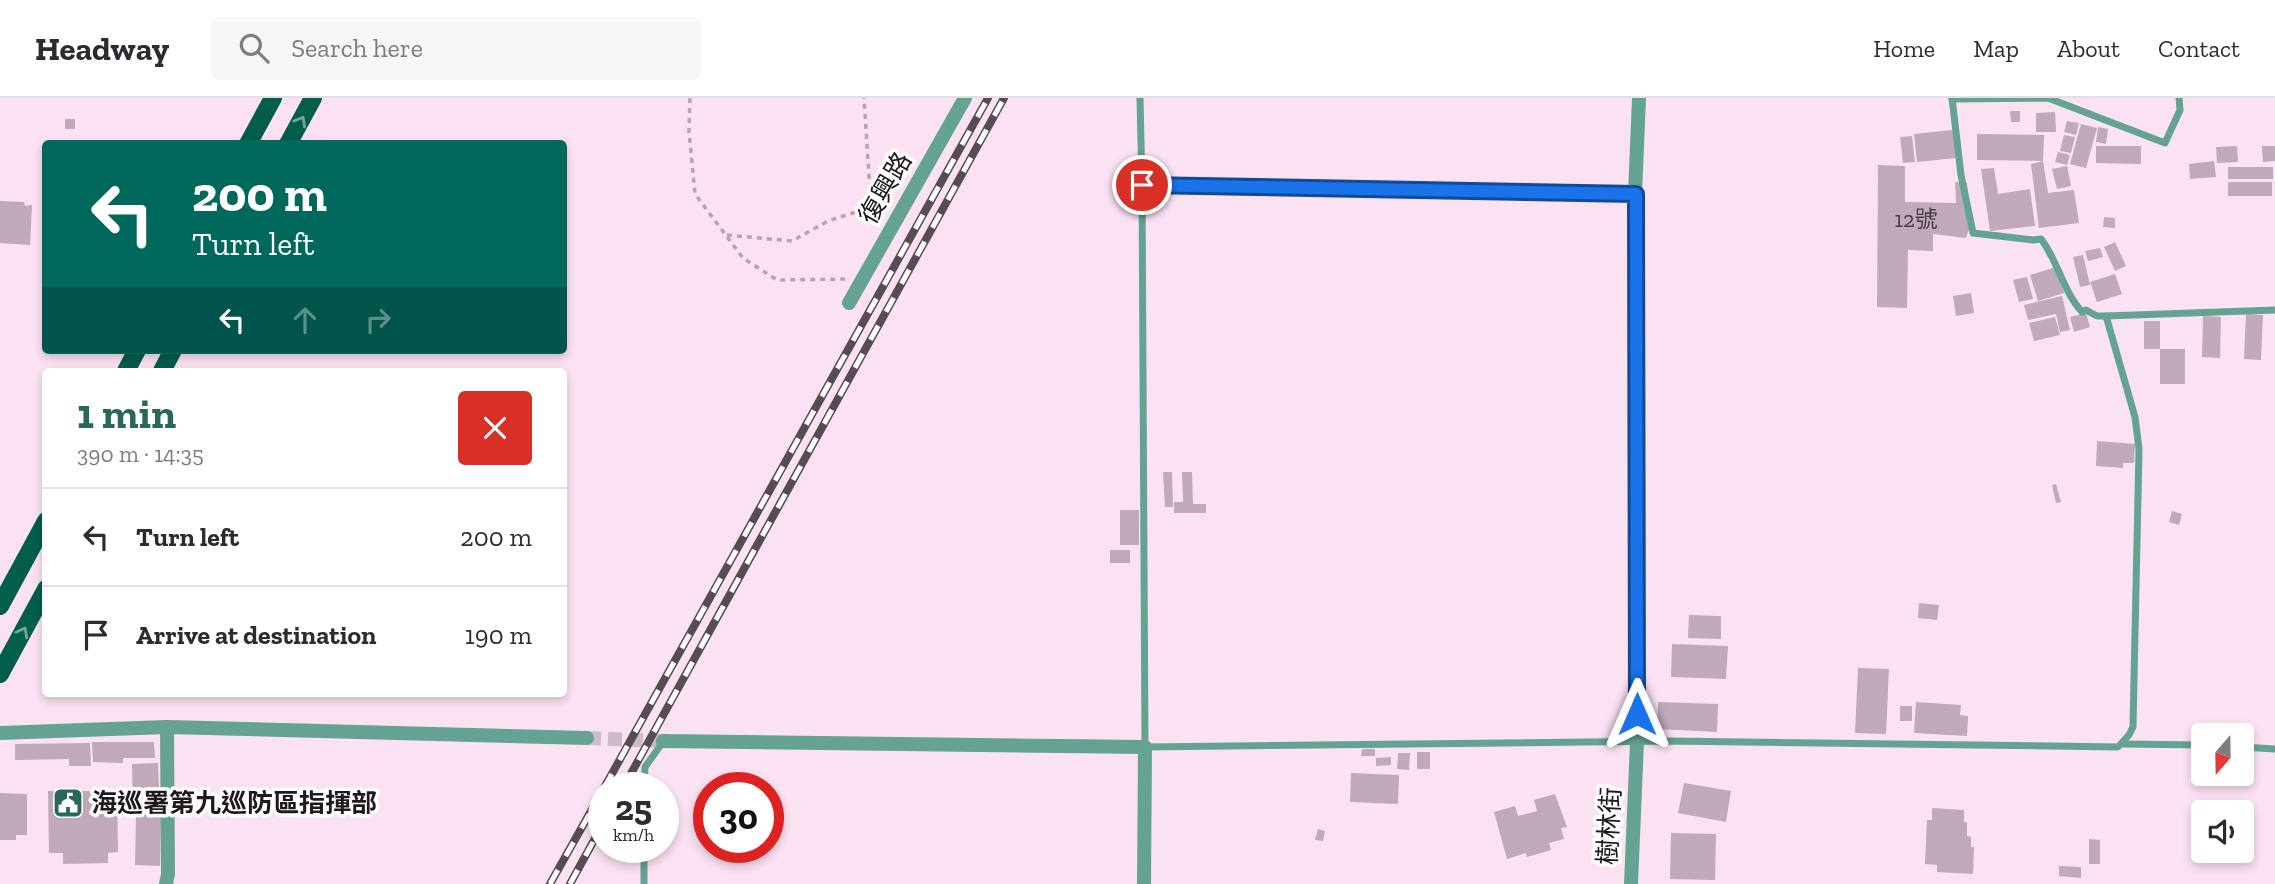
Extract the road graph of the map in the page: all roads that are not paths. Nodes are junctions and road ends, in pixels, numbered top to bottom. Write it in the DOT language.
graph roads {
  1 [pos="273,98"];
  2 [pos="313,98"];
  3 [pos="965,98"];
  4 [pos="1140,98"];
  5 [pos="1639,98"];
  6 [pos="2179,98"];
  7 [pos="1952,99"];
  8 [pos="250,140"];
  9 [pos="290,140"];
  10 [pos="1142,185"];
  11 [pos="1636,194"];
  12 [pos="849,303"];
  13 [pos="2275,310"];
  14 [pos="2106,316"];
  15 [pos="42,528"];
  16 [pos="42,596"];
  17 [pos="0,606"];
  18 [pos="0,674"];
  19 [pos="167,727"];
  20 [pos="0,733"];
  21 [pos="587,737"];
  22 [pos="663,741"];
  23 [pos="1637,742"];
  24 [pos="2123,744"];
  25 [pos="2191,746"];
  26 [pos="1145,747"];
  27 [pos="2254,748"];
  28 [pos="2275,749"];
  29 [pos="645,772"];
  30 [pos="644,863"];
  31 [pos="166,884"];
  32 [pos="644,884"];
  33 [pos="1144,884"];
  34 [pos="1631,884"];
  1 -- 8 [label="main road"];
  9 -- 2 [label="main road, one-way"];
  3 -- 12 [label="street, 復興路"];
  4 -- 10 [label="lane"];
  5 -- 11 [label="street, 樹林街"];
  6 -- 7 [label="lane"];
  7 -- 14 [label="lane"];
  10 -- 11 [label="lane"];
  10 -- 26 [label="lane"];
  11 -- 23 [label="street, 樹林街"];
  13 -- 14 [label="lane"];
  14 -- 24 [label="lane"];
  15 -- 17 [label="main road"];
  18 -- 16 [label="main road, one-way"];
  19 -- 20 [label="street"];
  19 -- 21 [label="street"];
  19 -- 31 [label="street"];
  22 -- 26 [label="street"];
  22 -- 29 [label="lane"];
  23 -- 24 [label="lane"];
  23 -- 26 [label="lane"];
  23 -- 34 [label="street, 樹林街"];
  24 -- 25 [label="lane"];
  26 -- 33 [label="street"];
  27 -- 28 [label="lane"];
  30 -- 32 [label="lane"];
}
